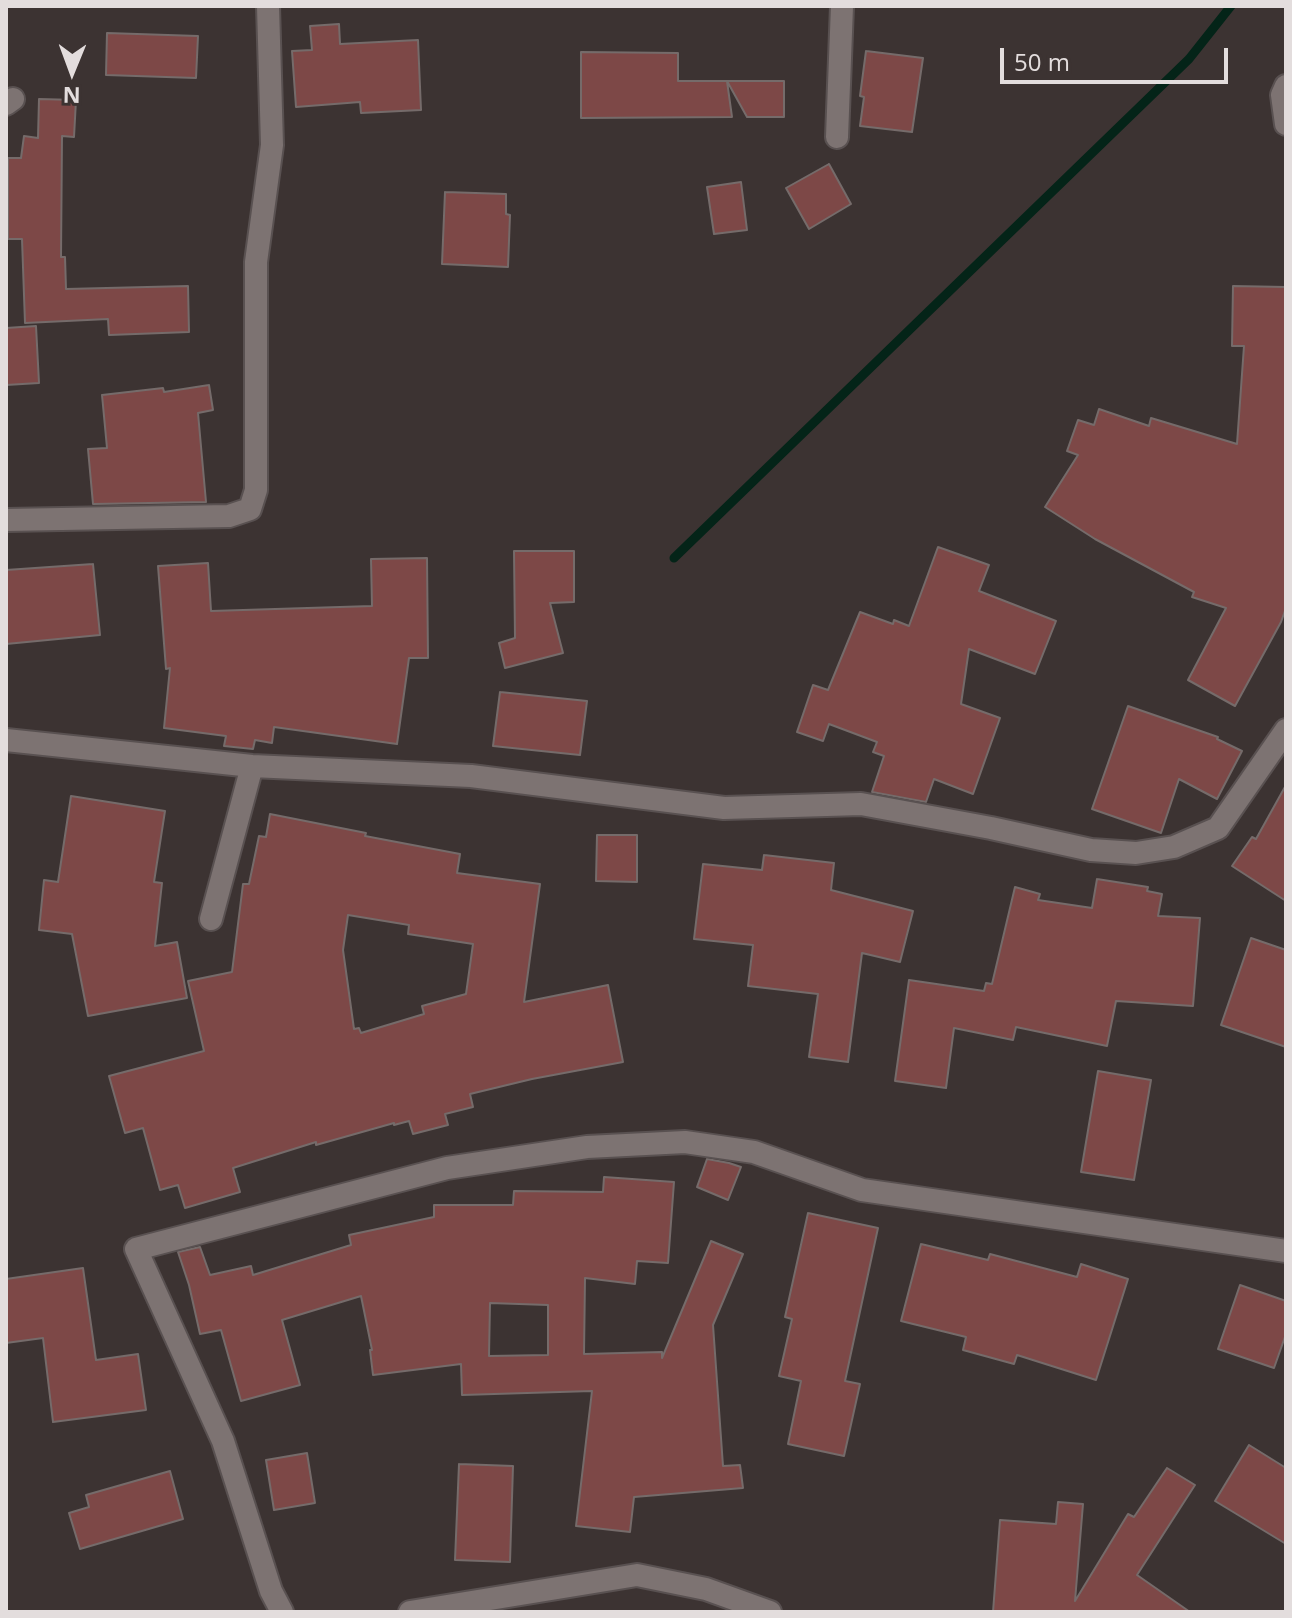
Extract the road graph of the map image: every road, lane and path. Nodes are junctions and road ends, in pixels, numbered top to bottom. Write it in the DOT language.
graph roads {
  1 [pos="268,6"];
  2 [pos="842,6"];
  3 [pos="1286,86"];
  4 [pos="1286,124"];
  5 [pos="837,137"];
  6 [pos="6,520"];
  7 [pos="1286,730"];
  8 [pos="6,740"];
  9 [pos="252,766"];
  10 [pos="211,919"];
  11 [pos="1286,1251"];
  12 [pos="282,1612"];
  13 [pos="410,1612"];
  14 [pos="770,1612"];
  1 -- 6 [label="street"];
  2 -- 5 [label="street"];
  3 -- 4 [label="street"];
  7 -- 9 [label="street"];
  8 -- 9 [label="street"];
  9 -- 10 [label="street"];
  11 -- 12 [label="street"];
  13 -- 14 [label="street"];
}
